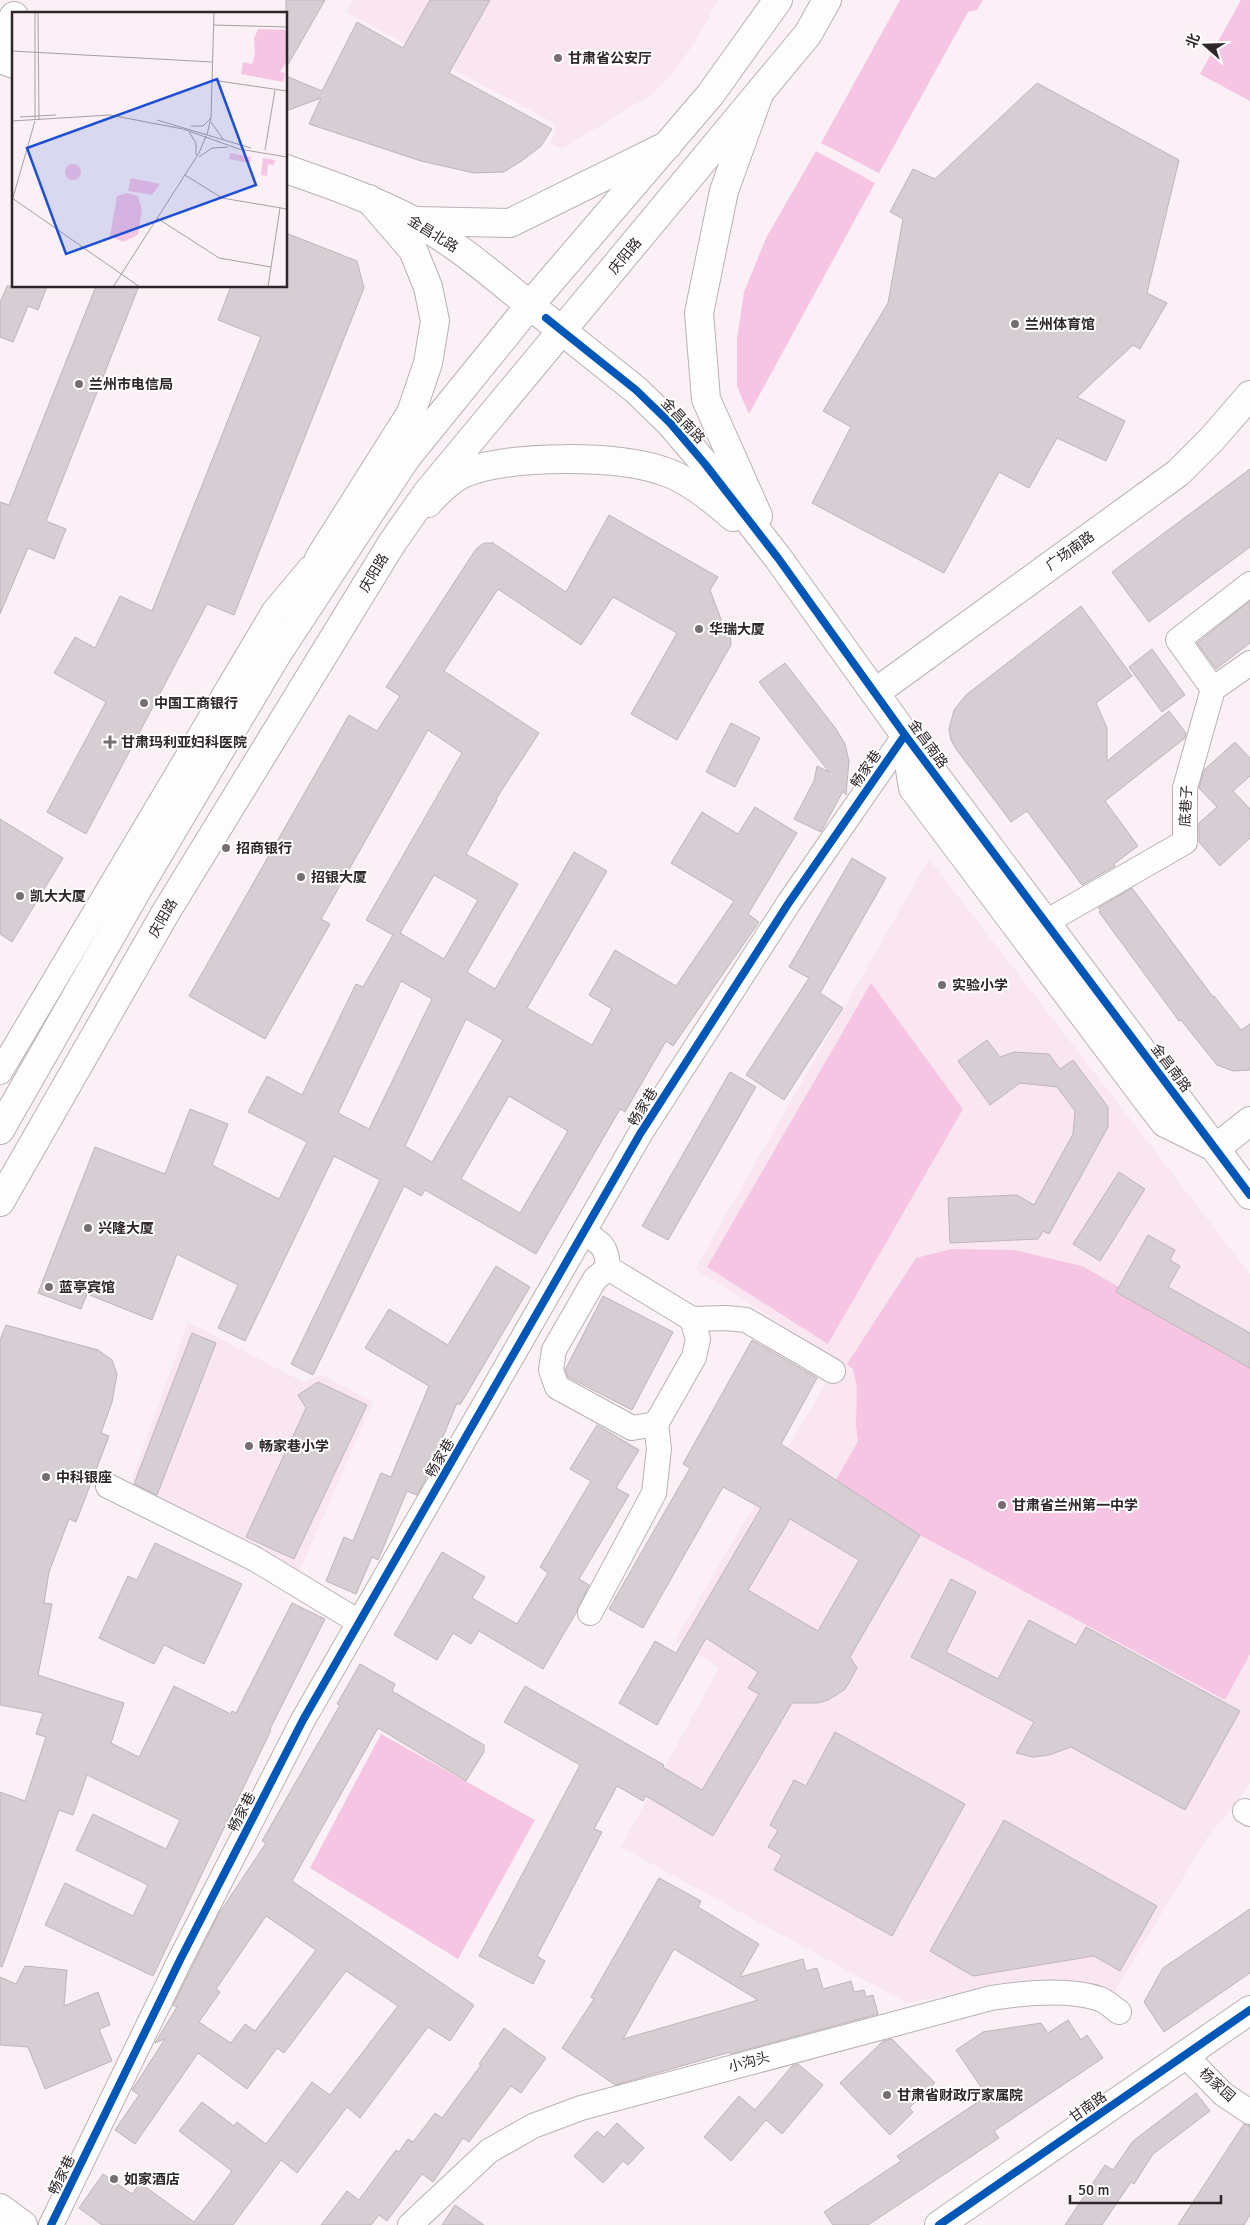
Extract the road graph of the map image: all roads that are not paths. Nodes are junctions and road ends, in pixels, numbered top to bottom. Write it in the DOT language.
graph roads {
  1 [pos="22,0"];
  2 [pos="778,0"];
  3 [pos="827,0"];
  4 [pos="16,12"];
  5 [pos="12,19"];
  6 [pos="0,43"];
  7 [pos="0,59"];
  8 [pos="12,63"];
  9 [pos="760,92"];
  10 [pos="668,145"];
  11 [pos="288,169"];
  12 [pos="369,199"];
  13 [pos="415,221"];
  14 [pos="546,318"];
  15 [pos="1250,395"];
  16 [pos="392,543"];
  17 [pos="320,557"];
  18 [pos="778,558"];
  19 [pos="1250,584"];
  20 [pos="277,654"];
  21 [pos="1250,663"];
  22 [pos="1213,688"];
  23 [pos="876,692"];
  24 [pos="905,735"];
  25 [pos="1046,922"];
  26 [pos="0,1072"];
  27 [pos="1250,1121"];
  28 [pos="0,1130"];
  29 [pos="1216,1148"];
  30 [pos="1250,1195"];
  31 [pos="0,1202"];
  32 [pos="584,1233"];
  33 [pos="608,1268"];
  34 [pos="692,1319"];
  35 [pos="833,1371"];
  36 [pos="656,1424"];
  37 [pos="108,1486"];
  38 [pos="590,1613"];
  39 [pos="359,1622"];
  40 [pos="1250,2010"];
  41 [pos="1119,2012"];
  42 [pos="1185,2055"];
  43 [pos="1250,2112"];
  44 [pos="0,2208"];
  45 [pos="23,2225"];
  46 [pos="51,2225"];
  47 [pos="410,2225"];
  48 [pos="940,2225"];
  1 -- 4 [label="main road"];
  2 -- 10 [label="main road, 庆阳路"];
  3 -- 9 [label="main road, 庆阳路"];
  5 -- 6 [label="main road"];
  7 -- 8 [label="main road"];
  9 -- 14 [label="main road, 庆阳路"];
  9 -- 18 [label="main road"];
  10 -- 13 [label="main road"];
  10 -- 14 [label="main road, 庆阳路"];
  11 -- 12 [label="main road, 金昌北路"];
  12 -- 13 [label="main road, 金昌北路"];
  12 -- 17 [label="main road"];
  13 -- 14 [label="main road, 金昌北路"];
  14 -- 16 [label="main road, 庆阳路"];
  14 -- 18 [label="main road, 金昌南路"];
  14 -- 20 [label="main road, 庆阳路"];
  15 -- 23 [label="main road, 广场南路"];
  16 -- 18 [label="main road"];
  16 -- 31 [label="main road, 庆阳路"];
  17 -- 20 [label="main road"];
  17 -- 26 [label="street"];
  18 -- 23 [label="main road, 金昌南路"];
  19 -- 22 [label="street"];
  20 -- 28 [label="main road, 庆阳路"];
  21 -- 22 [label="street"];
  22 -- 25 [label="street, 底巷子"];
  23 -- 24 [label="main road, 金昌南路"];
  24 -- 25 [label="main road, 金昌南路"];
  24 -- 29 [label="main road, 金昌南路"];
  24 -- 32 [label="street, 畅家巷"];
  25 -- 29 [label="main road, 金昌南路"];
  27 -- 29 [label="main road"];
  29 -- 30 [label="main road, 金昌南路"];
  32 -- 33 [label="street"];
  32 -- 39 [label="street, 畅家巷"];
  33 -- 34 [label="street"];
  33 -- 36 [label="street"];
  34 -- 35 [label="street"];
  34 -- 36 [label="street"];
  36 -- 38 [label="street"];
  37 -- 39 [label="street"];
  39 -- 46 [label="street, 畅家巷"];
  40 -- 42 [label="main road, 甘南路"];
  41 -- 47 [label="street, 小沟头"];
  42 -- 43 [label="street, 杨家园"];
  42 -- 48 [label="main road, 甘南路"];
  44 -- 45 [label="main road"];
}
